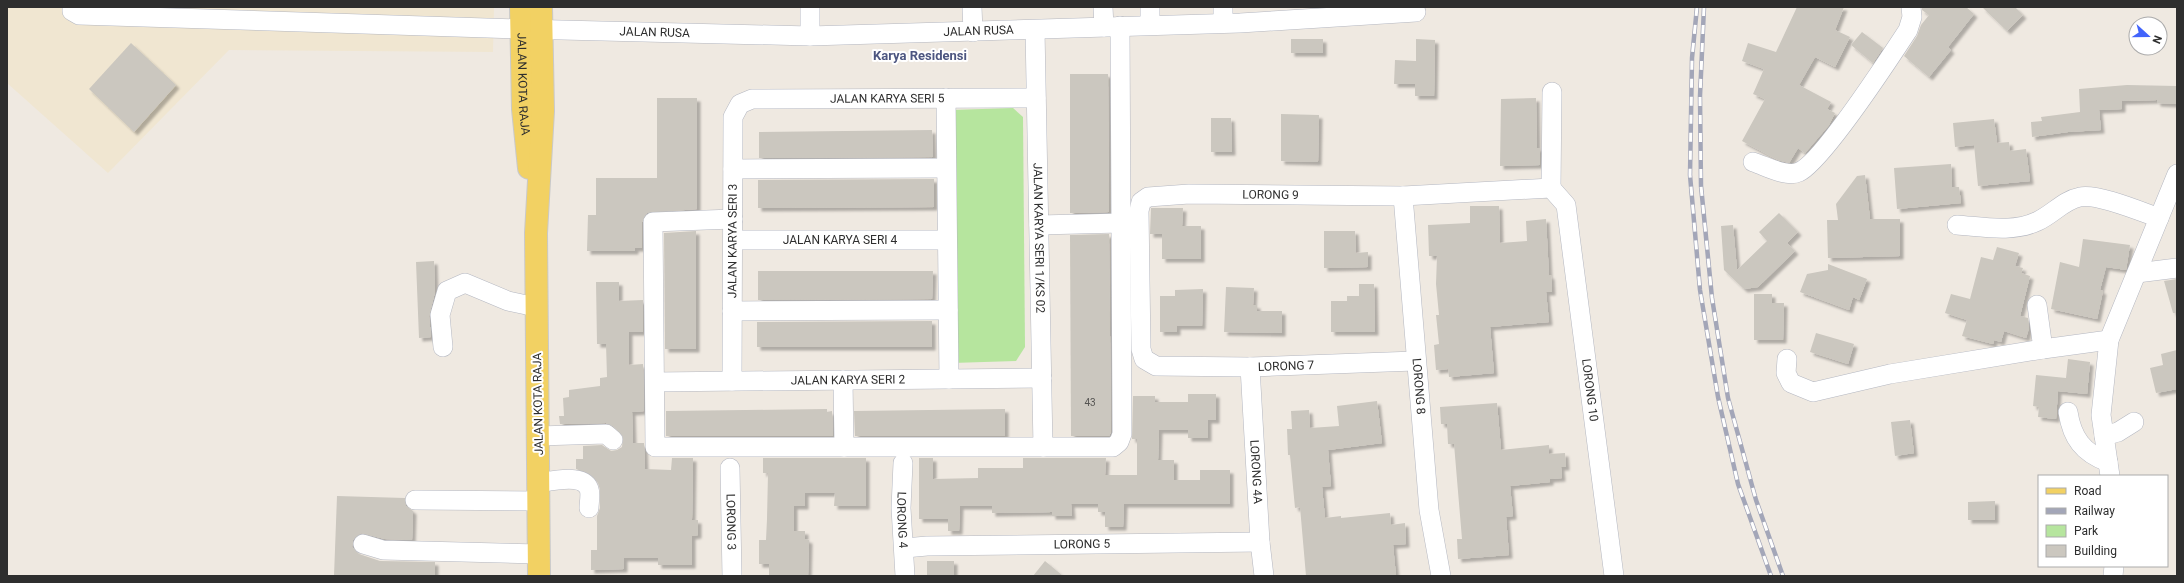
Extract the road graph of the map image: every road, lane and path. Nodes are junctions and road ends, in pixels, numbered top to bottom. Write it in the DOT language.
graph roads {
  1 [pos="72,7"];
  2 [pos="521,7"];
  3 [pos="541,7"];
  4 [pos="810,7"];
  5 [pos="972,7"];
  6 [pos="1103,7"];
  7 [pos="1911,7"];
  8 [pos="114,11"];
  9 [pos="156,12"];
  10 [pos="1416,12"];
  11 [pos="315,15"];
  12 [pos="1232,15"];
  13 [pos="1150,16"];
  14 [pos="1112,26"];
  15 [pos="531,30"];
  16 [pos="1035,30"];
  17 [pos="973,32"];
  18 [pos="810,36"];
  19 [pos="1552,92"];
  20 [pos="946,98"];
  21 [pos="1036,98"];
  22 [pos="740,104"];
  23 [pos="1753,162"];
  24 [pos="946,168"];
  25 [pos="732,169"];
  26 [pos="2177,176"];
  27 [pos="1551,188"];
  28 [pos="1403,196"];
  29 [pos="2159,218"];
  30 [pos="733,219"];
  31 [pos="1121,223"];
  32 [pos="1039,225"];
  33 [pos="1957,225"];
  34 [pos="733,240"];
  35 [pos="947,240"];
  36 [pos="2177,268"];
  37 [pos="2137,273"];
  38 [pos="2037,305"];
  39 [pos="536,307"];
  40 [pos="948,310"];
  41 [pos="732,311"];
  42 [pos="2109,340"];
  43 [pos="443,346"];
  44 [pos="2043,349"];
  45 [pos="1787,359"];
  46 [pos="1415,361"];
  47 [pos="1156,366"];
  48 [pos="1250,367"];
  49 [pos="1042,378"];
  50 [pos="949,379"];
  51 [pos="843,380"];
  52 [pos="732,381"];
  53 [pos="655,382"];
  54 [pos="2068,412"];
  55 [pos="2134,422"];
  56 [pos="538,436"];
  57 [pos="2104,436"];
  58 [pos="613,440"];
  59 [pos="844,447"];
  60 [pos="1043,447"];
  61 [pos="903,463"];
  62 [pos="730,468"];
  63 [pos="2109,469"];
  64 [pos="539,492"];
  65 [pos="415,500"];
  66 [pos="589,508"];
  67 [pos="1260,542"];
  68 [pos="363,544"];
  69 [pos="905,548"];
  70 [pos="539,554"];
  71 [pos="539,576"];
  72 [pos="732,576"];
  73 [pos="905,576"];
  74 [pos="1264,576"];
  75 [pos="1440,576"];
  76 [pos="1614,576"];
  1 -- 8 [label="street, JALAN RUSA"];
  2 -- 15 [label="main road, JALAN KOTA RAJA"];
  3 -- 15 [label="main road, JALAN KOTA RAJA"];
  4 -- 18 [label="street"];
  5 -- 17 [label="street"];
  6 -- 14 [label="street"];
  7 -- 23 [label="street"];
  8 -- 9 [label="street, JALAN RUSA"];
  9 -- 11 [label="street, JALAN RUSA"];
  10 -- 12 [label="street, JALAN RUSA"];
  11 -- 15 [label="street, JALAN RUSA"];
  12 -- 13 [label="street, JALAN RUSA"];
  13 -- 14 [label="street, JALAN RUSA"];
  14 -- 16 [label="street, JALAN RUSA"];
  14 -- 31 [label="street"];
  15 -- 18 [label="street, JALAN RUSA"];
  15 -- 39 [label="main road, JALAN KOTA RAJA"];
  16 -- 17 [label="street, JALAN RUSA"];
  16 -- 21 [label="street, JALAN KARYA SERI 1/KS 02"];
  17 -- 18 [label="street, JALAN RUSA"];
  19 -- 27 [label="street"];
  20 -- 21 [label="street, JALAN KARYA SERI 5"];
  20 -- 22 [label="street, JALAN KARYA SERI 5"];
  20 -- 24 [label="street"];
  21 -- 32 [label="street, JALAN KARYA SERI 1/KS 02"];
  22 -- 25 [label="street, JALAN KARYA SERI 3"];
  24 -- 25 [label="street"];
  24 -- 35 [label="street"];
  25 -- 30 [label="street, JALAN KARYA SERI 3"];
  26 -- 29 [label="street"];
  27 -- 28 [label="street, LORONG 9"];
  27 -- 76 [label="street, LORONG 10"];
  28 -- 46 [label="street, LORONG 8"];
  28 -- 47 [label="street, LORONG 9"];
  29 -- 33 [label="street"];
  29 -- 37 [label="street"];
  30 -- 34 [label="street, JALAN KARYA SERI 3"];
  30 -- 53 [label="street"];
  31 -- 32 [label="street"];
  31 -- 60 [label="street"];
  32 -- 49 [label="street, JALAN KARYA SERI 1/KS 02"];
  34 -- 35 [label="street, JALAN KARYA SERI 4"];
  34 -- 41 [label="street, JALAN KARYA SERI 3"];
  35 -- 40 [label="street"];
  36 -- 37 [label="street"];
  37 -- 42 [label="street"];
  38 -- 44 [label="street"];
  39 -- 43 [label="street"];
  39 -- 56 [label="main road, JALAN KOTA RAJA"];
  40 -- 41 [label="street"];
  40 -- 50 [label="street"];
  41 -- 52 [label="street, JALAN KARYA SERI 3"];
  42 -- 44 [label="street"];
  42 -- 57 [label="street"];
  44 -- 45 [label="street"];
  46 -- 48 [label="street, LORONG 7"];
  46 -- 75 [label="street, LORONG 8"];
  47 -- 48 [label="street, LORONG 7"];
  48 -- 67 [label="street, LORONG 4A"];
  49 -- 50 [label="street, JALAN KARYA SERI 2"];
  49 -- 60 [label="street, JALAN KARYA SERI 1/KS 02"];
  50 -- 51 [label="street, JALAN KARYA SERI 2"];
  51 -- 52 [label="street, JALAN KARYA SERI 2"];
  51 -- 59 [label="street"];
  52 -- 53 [label="street, JALAN KARYA SERI 2"];
  53 -- 59 [label="street"];
  54 -- 63 [label="street"];
  55 -- 57 [label="street"];
  56 -- 58 [label="street"];
  56 -- 64 [label="main road, JALAN KOTA RAJA"];
  57 -- 63 [label="street"];
  59 -- 60 [label="street"];
  61 -- 69 [label="street, LORONG 4"];
  62 -- 72 [label="street, LORONG 3"];
  64 -- 65 [label="street"];
  64 -- 66 [label="street"];
  64 -- 70 [label="main road, JALAN KOTA RAJA"];
  67 -- 69 [label="street, LORONG 5"];
  67 -- 74 [label="street, LORONG 4A"];
  68 -- 70 [label="street"];
  69 -- 73 [label="street, LORONG 4"];
  70 -- 71 [label="main road, JALAN KOTA RAJA"];
}
